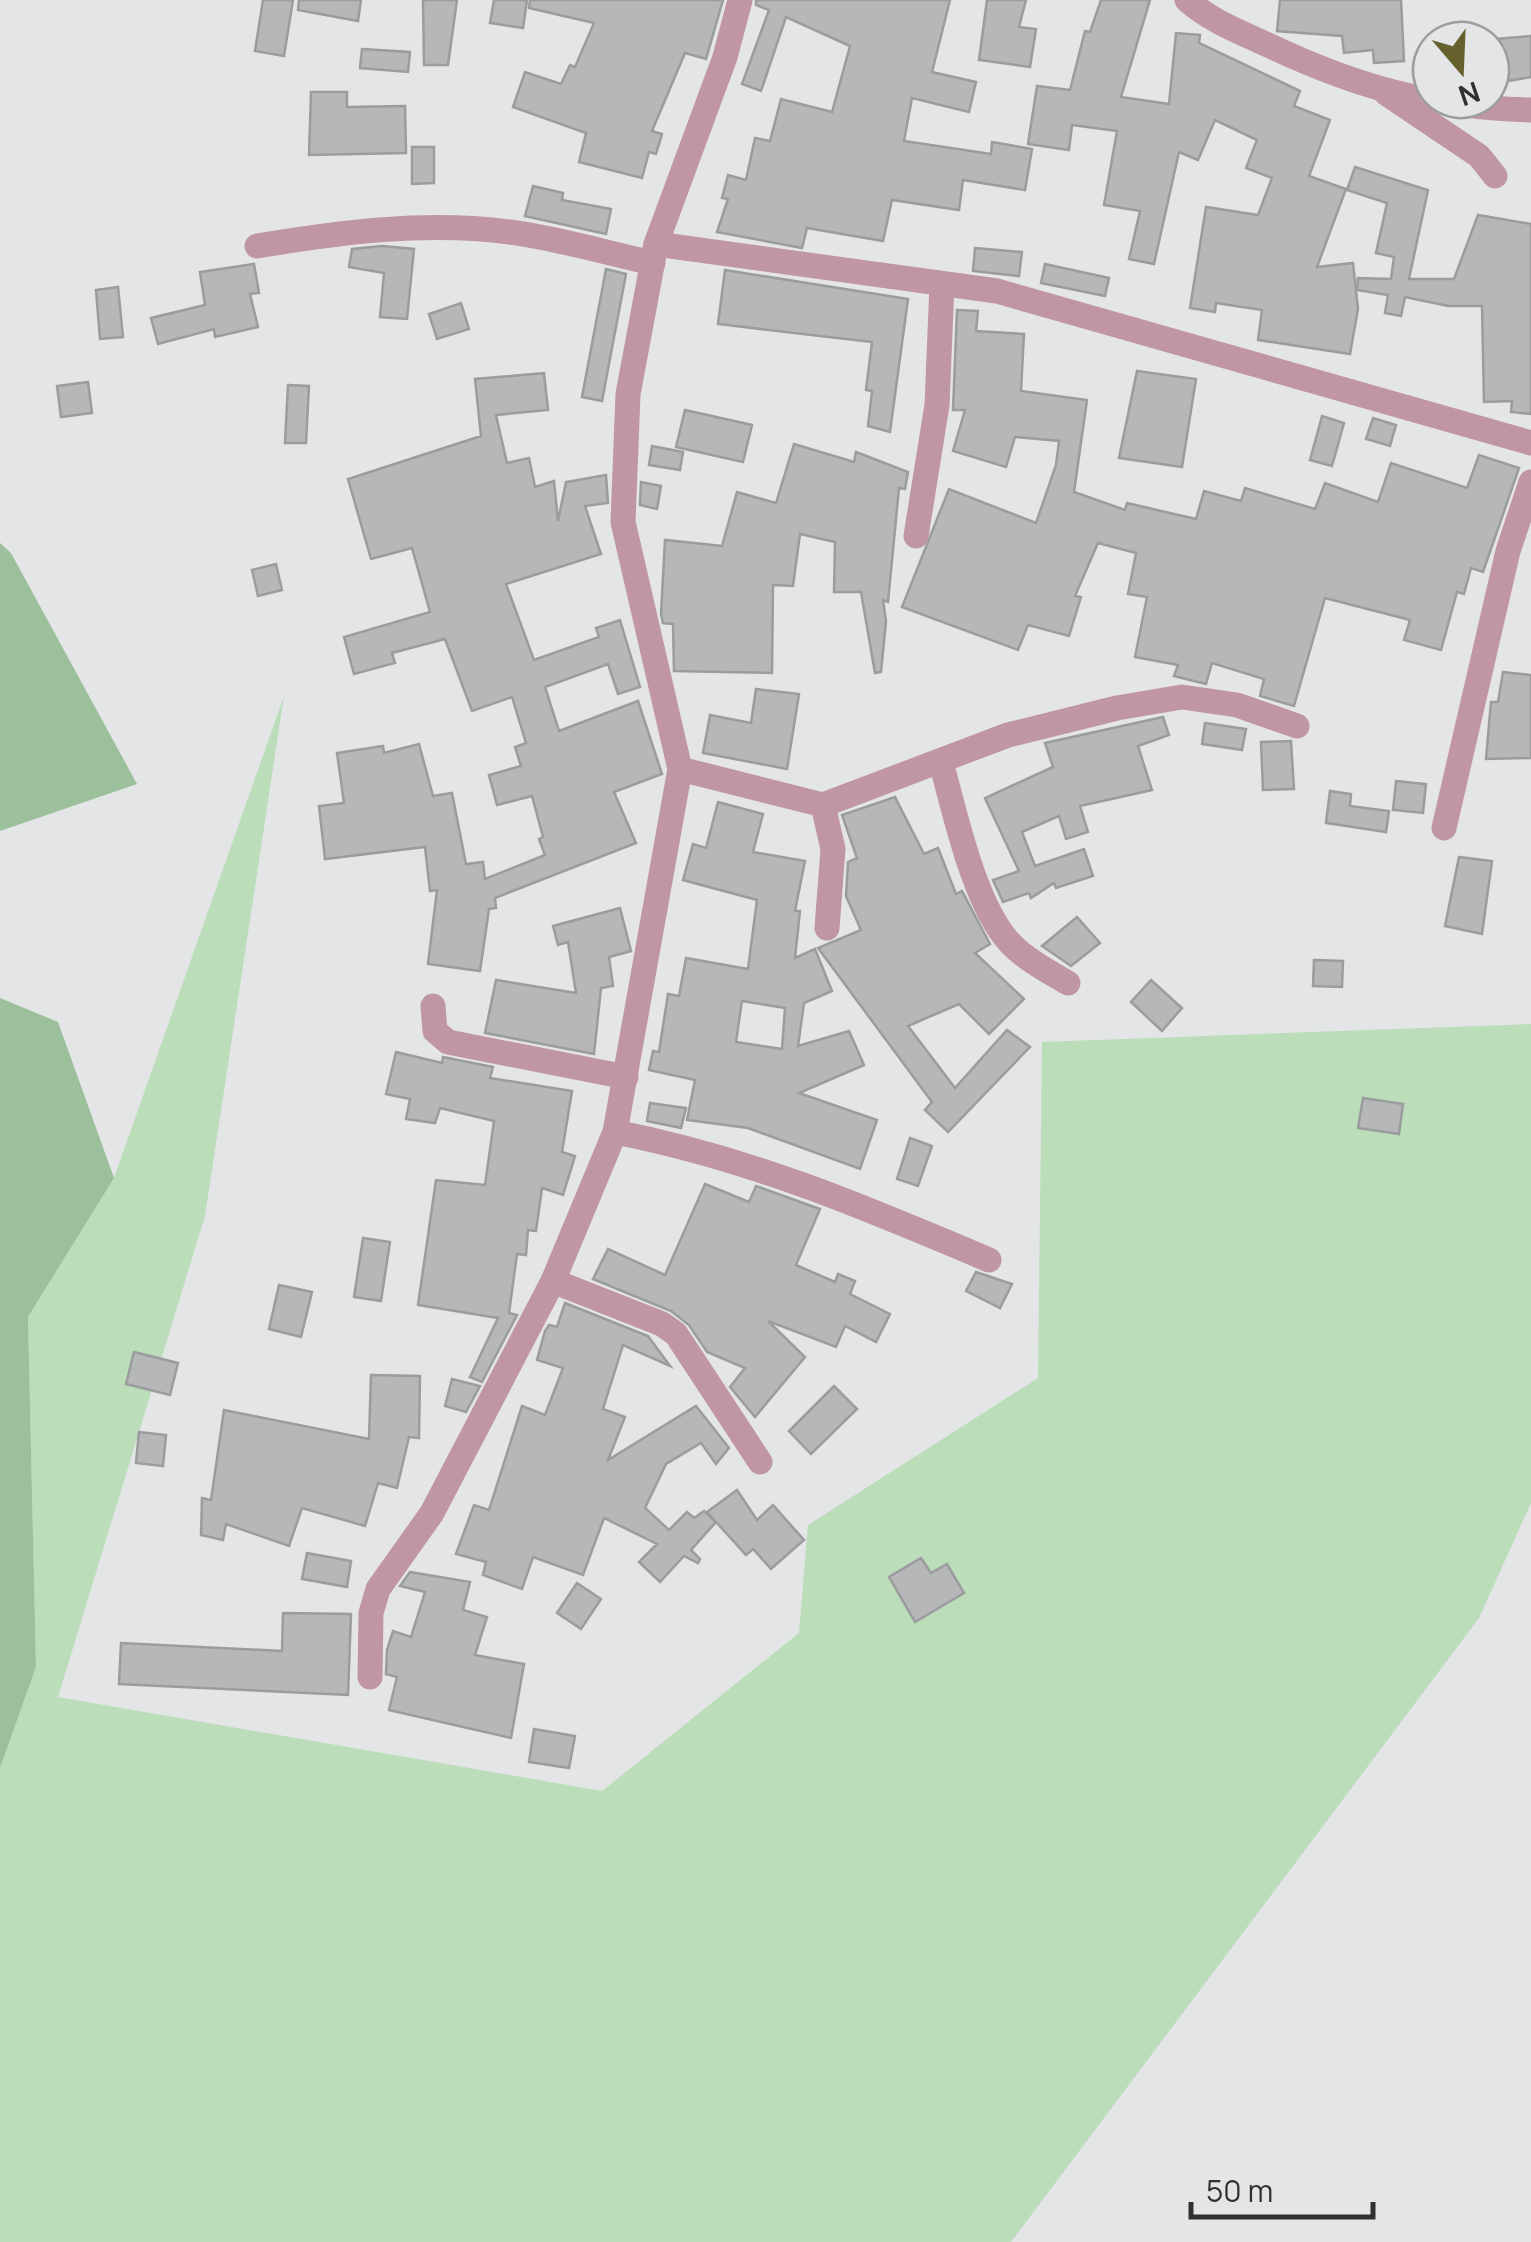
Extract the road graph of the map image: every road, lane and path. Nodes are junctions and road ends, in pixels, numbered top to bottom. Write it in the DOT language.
graph roads {
  1 [pos="740,0"];
  2 [pos="1187,0"];
  3 [pos="1383,91"];
  4 [pos="1531,110"];
  5 [pos="1495,176"];
  6 [pos="257,246"];
  7 [pos="654,253"];
  8 [pos="942,284"];
  9 [pos="1531,443"];
  10 [pos="1531,482"];
  11 [pos="916,536"];
  12 [pos="1297,726"];
  13 [pos="940,762"];
  14 [pos="680,769"];
  15 [pos="823,806"];
  16 [pos="1444,828"];
  17 [pos="827,928"];
  18 [pos="1068,983"];
  19 [pos="432,1006"];
  20 [pos="626,1077"];
  21 [pos="615,1132"];
  22 [pos="989,1260"];
  23 [pos="552,1281"];
  24 [pos="760,1462"];
  25 [pos="370,1677"];
  1 -- 7 [label="street"];
  2 -- 3 [label="street"];
  3 -- 4 [label="street"];
  3 -- 5 [label="street"];
  6 -- 7 [label="street"];
  7 -- 8 [label="street"];
  7 -- 14 [label="street"];
  8 -- 9 [label="street"];
  8 -- 11 [label="street"];
  10 -- 16 [label="street"];
  12 -- 13 [label="street"];
  13 -- 15 [label="street"];
  13 -- 18 [label="street"];
  14 -- 15 [label="street"];
  14 -- 20 [label="street"];
  15 -- 17 [label="street"];
  19 -- 20 [label="street"];
  20 -- 21 [label="street"];
  21 -- 22 [label="street"];
  21 -- 23 [label="street"];
  23 -- 24 [label="street"];
  23 -- 25 [label="street"];
}
